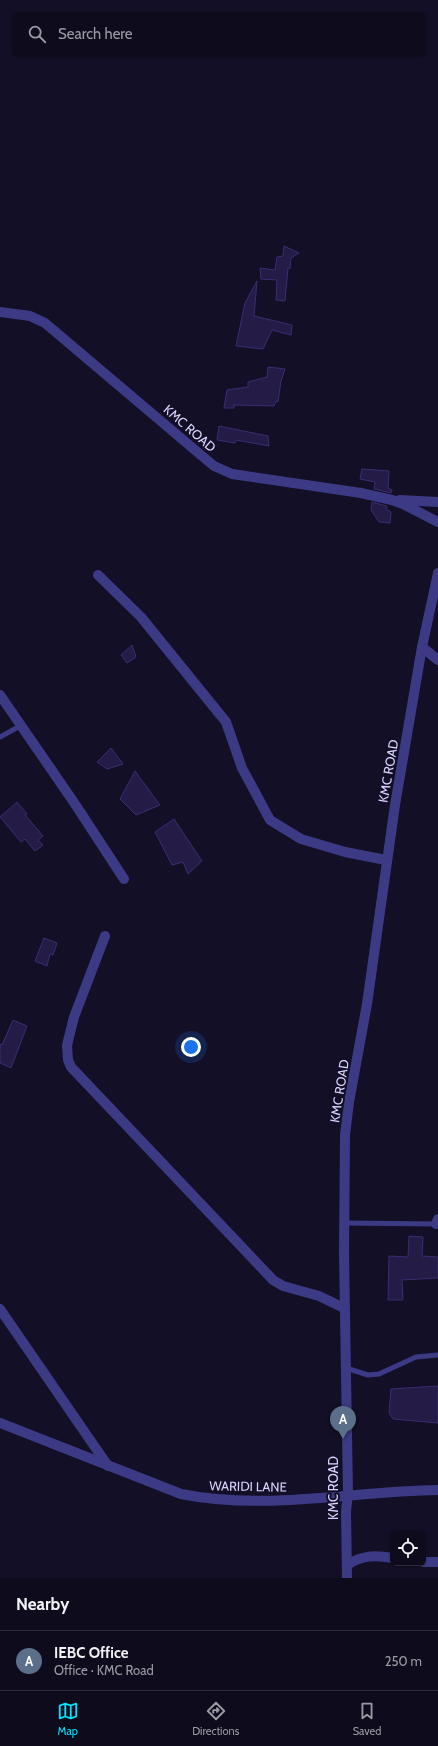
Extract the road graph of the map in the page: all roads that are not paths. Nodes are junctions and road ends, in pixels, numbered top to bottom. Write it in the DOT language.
graph roads {
  1 [pos="0,312"];
  2 [pos="392,500"];
  3 [pos="438,502"];
  4 [pos="438,522"];
  5 [pos="438,573"];
  6 [pos="98,575"];
  7 [pos="438,599"];
  8 [pos="430,614"];
  9 [pos="422,647"];
  10 [pos="438,660"];
  11 [pos="0,695"];
  12 [pos="20,726"];
  13 [pos="0,737"];
  14 [pos="386,860"];
  15 [pos="124,879"];
  16 [pos="106,936"];
  17 [pos="437,1222"];
  18 [pos="344,1223"];
  19 [pos="344,1308"];
  20 [pos="0,1309"];
  21 [pos="438,1355"];
  22 [pos="345,1368"];
  23 [pos="0,1423"];
  24 [pos="108,1466"];
  25 [pos="438,1490"];
  26 [pos="348,1494"];
  27 [pos="390,1557"];
  28 [pos="426,1562"];
  29 [pos="438,1562"];
  30 [pos="347,1565"];
  31 [pos="347,1578"];
  1 -- 2 [label="street, KMC ROAD"];
  2 -- 3 [label="street, KMC ROAD"];
  2 -- 4 [label="street, KMC ROAD"];
  5 -- 8 [label="street, KMC ROAD"];
  6 -- 14 [label="street"];
  7 -- 8 [label="street, KMC ROAD"];
  8 -- 9 [label="street, KMC ROAD"];
  9 -- 10 [label="street"];
  9 -- 14 [label="street, KMC ROAD"];
  11 -- 12 [label="street"];
  12 -- 13 [label="lane"];
  12 -- 15 [label="street"];
  14 -- 18 [label="street, KMC ROAD"];
  16 -- 19 [label="street"];
  17 -- 18 [label="lane"];
  18 -- 19 [label="street, KMC ROAD"];
  19 -- 22 [label="street, KMC ROAD"];
  20 -- 24 [label="street"];
  21 -- 22 [label="lane"];
  22 -- 26 [label="street, KMC ROAD"];
  23 -- 24 [label="street, WARIDI LANE"];
  24 -- 26 [label="street, WARIDI LANE"];
  25 -- 26 [label="street, WARIDI LANE"];
  26 -- 30 [label="street, KMC ROAD"];
  27 -- 30 [label="street"];
  28 -- 29 [label="street"];
  30 -- 31 [label="street, KMC ROAD"];
}
